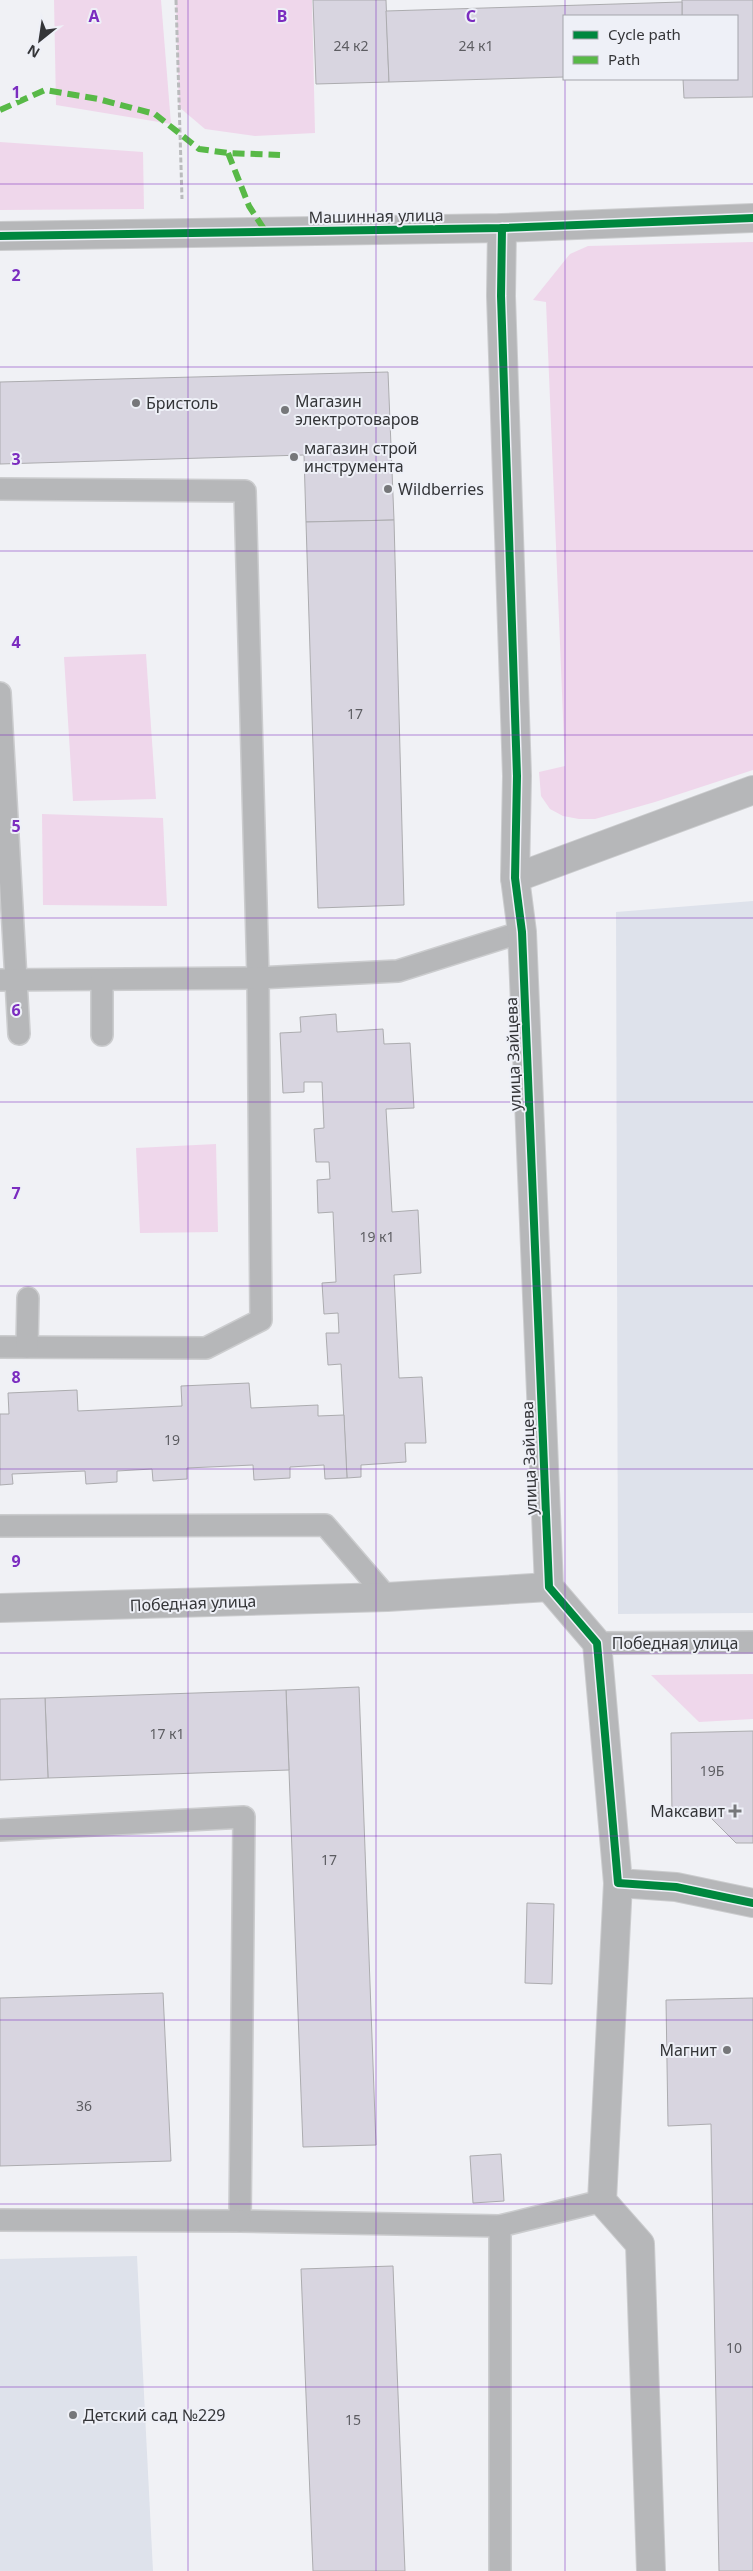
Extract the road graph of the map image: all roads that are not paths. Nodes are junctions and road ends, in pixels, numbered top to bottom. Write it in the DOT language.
graph roads {
  1 [pos="753,218"];
  2 [pos="502,228"];
  3 [pos="0,236"];
  4 [pos="0,489"];
  5 [pos="0,693"];
  6 [pos="753,790"];
  7 [pos="516,878"];
  8 [pos="522,932"];
  9 [pos="258,978"];
  10 [pos="8,980"];
  11 [pos="102,980"];
  12 [pos="19,1034"];
  13 [pos="102,1034"];
  14 [pos="28,1298"];
  15 [pos="0,1347"];
  16 [pos="27,1347"];
  17 [pos="0,1526"];
  18 [pos="549,1587"];
  19 [pos="387,1597"];
  20 [pos="0,1608"];
  21 [pos="753,1642"];
  22 [pos="597,1643"];
  23 [pos="0,1830"];
  24 [pos="618,1883"];
  25 [pos="753,1903"];
  26 [pos="602,2201"];
  27 [pos="0,2220"];
  28 [pos="240,2221"];
  29 [pos="500,2226"];
  30 [pos="500,2571"];
  31 [pos="651,2571"];
  1 -- 2 [label="street, Машинная улица"];
  2 -- 3 [label="street, Машинная улица"];
  2 -- 7 [label="street, улица Зайцева"];
  4 -- 9 [label="lane"];
  5 -- 10 [label="lane"];
  6 -- 7 [label="street"];
  7 -- 8 [label="street, улица Зайцева"];
  8 -- 9 [label="lane"];
  8 -- 18 [label="street, улица Зайцева"];
  9 -- 11 [label="lane"];
  9 -- 16 [label="lane"];
  10 -- 11 [label="lane"];
  10 -- 12 [label="lane"];
  11 -- 13 [label="lane"];
  14 -- 16 [label="lane"];
  15 -- 16 [label="lane"];
  17 -- 19 [label="lane"];
  18 -- 19 [label="street, Победная улица"];
  18 -- 22 [label="street"];
  19 -- 20 [label="street, Победная улица"];
  21 -- 22 [label="lane, Победная улица"];
  22 -- 24 [label="street"];
  23 -- 28 [label="lane"];
  24 -- 25 [label="street"];
  24 -- 26 [label="street"];
  26 -- 29 [label="lane"];
  26 -- 31 [label="street"];
  27 -- 28 [label="lane"];
  28 -- 29 [label="lane"];
  29 -- 30 [label="lane"];
}
